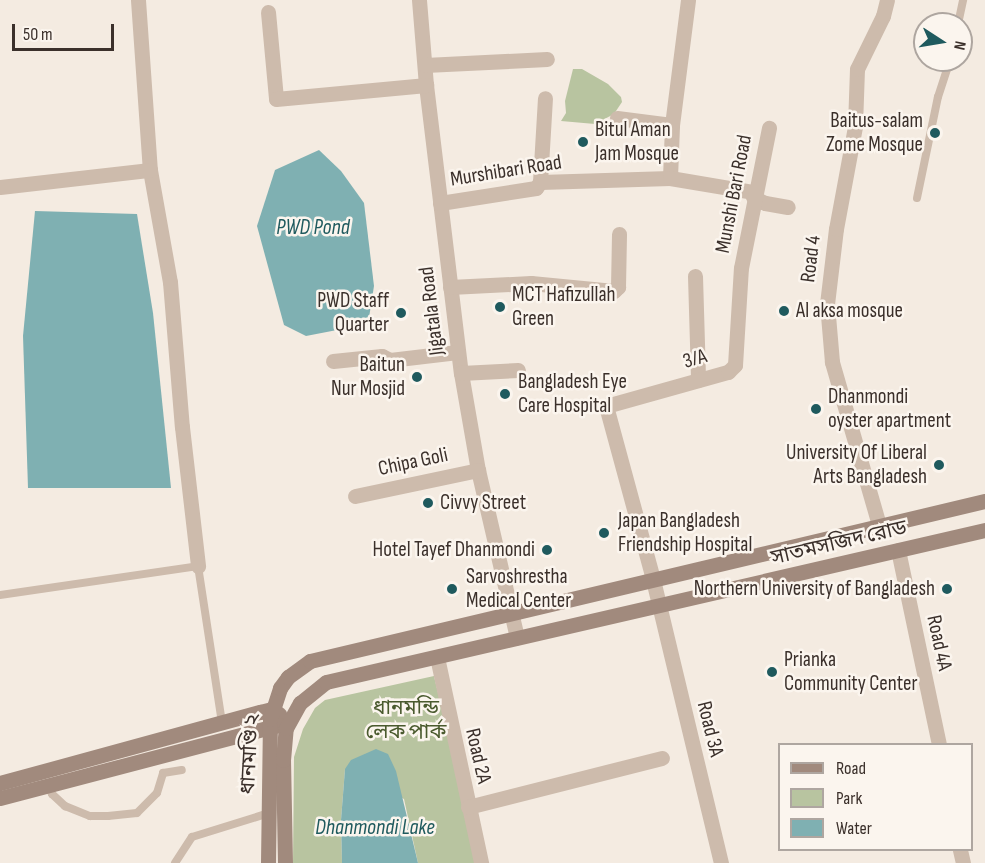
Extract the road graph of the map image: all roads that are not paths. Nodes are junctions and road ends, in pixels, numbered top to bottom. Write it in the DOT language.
graph roads {
  1 [pos="138,0"];
  2 [pos="418,0"];
  3 [pos="688,0"];
  4 [pos="886,0"];
  5 [pos="268,12"];
  6 [pos="547,59"];
  7 [pos="424,65"];
  8 [pos="946,72"];
  9 [pos="426,85"];
  10 [pos="545,98"];
  11 [pos="617,118"];
  12 [pos="672,125"];
  13 [pos="769,128"];
  14 [pos="150,170"];
  15 [pos="670,178"];
  16 [pos="540,182"];
  17 [pos="0,187"];
  18 [pos="754,194"];
  19 [pos="917,198"];
  20 [pos="440,203"];
  21 [pos="788,207"];
  22 [pos="619,234"];
  23 [pos="741,268"];
  24 [pos="695,276"];
  25 [pos="450,286"];
  26 [pos="458,352"];
  27 [pos="333,361"];
  28 [pos="518,370"];
  29 [pos="460,373"];
  30 [pos="698,380"];
  31 [pos="606,406"];
  32 [pos="478,470"];
  33 [pos="356,496"];
  34 [pos="985,501"];
  35 [pos="879,525"];
  36 [pos="985,530"];
  37 [pos="898,550"];
  38 [pos="198,566"];
  39 [pos="653,579"];
  40 [pos="0,595"];
  41 [pos="659,606"];
  42 [pos="511,613"];
  43 [pos="517,638"];
  44 [pos="436,657"];
  45 [pos="310,661"];
  46 [pos="317,687"];
  47 [pos="272,709"];
  48 [pos="288,721"];
  49 [pos="222,723"];
  50 [pos="269,728"];
  51 [pos="939,743"];
  52 [pos="662,758"];
  53 [pos="182,770"];
  54 [pos="46,778"];
  55 [pos="0,783"];
  56 [pos="0,798"];
  57 [pos="468,807"];
  58 [pos="269,813"];
  59 [pos="175,863"];
  60 [pos="267,863"];
  61 [pos="285,863"];
  62 [pos="481,863"];
  63 [pos="721,863"];
  1 -- 14 [label="street"];
  2 -- 7 [label="street, Jigatala Road"];
  3 -- 12 [label="street"];
  4 -- 35 [label="street, Road 4"];
  5 -- 9 [label="street"];
  6 -- 7 [label="street"];
  7 -- 9 [label="street, Jigatala Road"];
  8 -- 19 [label="lane"];
  9 -- 20 [label="street, Jigatala Road"];
  10 -- 16 [label="street"];
  11 -- 12 [label="street"];
  12 -- 15 [label="street"];
  13 -- 18 [label="street, Munshi Bari Road"];
  14 -- 17 [label="street"];
  14 -- 38 [label="street"];
  15 -- 16 [label="street, Murshibari Road"];
  15 -- 18 [label="street, Murshibari Road"];
  16 -- 20 [label="street, Murshibari Road"];
  18 -- 21 [label="street, Murshibari Road"];
  18 -- 23 [label="street, Munshi Bari Road"];
  20 -- 25 [label="street, Jigatala Road"];
  22 -- 25 [label="street"];
  23 -- 30 [label="street, 3/A"];
  24 -- 30 [label="street"];
  25 -- 26 [label="street, Jigatala Road"];
  26 -- 27 [label="street"];
  26 -- 29 [label="street, Jigatala Road"];
  28 -- 29 [label="street"];
  29 -- 32 [label="street, Jigatala Road"];
  30 -- 31 [label="street, 3/A"];
  31 -- 39 [label="street, Road 3A"];
  32 -- 33 [label="street, Chipa Goli"];
  32 -- 42 [label="street, Jigatala Road"];
  34 -- 35 [label="main road, সাতমসজিদ রোড"];
  35 -- 39 [label="main road, সাতমসজিদ রোড"];
  36 -- 37 [label="main road, সাতমসজিদ রোড"];
  37 -- 41 [label="main road, সাতমসজিদ রোড"];
  37 -- 51 [label="street, Road 4A"];
  38 -- 40 [label="lane"];
  38 -- 49 [label="lane"];
  39 -- 41 [label="street, Road 3A"];
  39 -- 42 [label="main road, সাতমসজিদ রোড"];
  41 -- 43 [label="main road, সাতমসজিদ রোড"];
  41 -- 63 [label="street, Road 3A"];
  42 -- 43 [label="street, Jigatala Road"];
  42 -- 45 [label="main road, সাতমসজিদ রোড"];
  43 -- 44 [label="main road, সাতমসজিদ রোড"];
  44 -- 46 [label="main road, সাতমসজিদ রোড"];
  44 -- 57 [label="street, Road 2A"];
  45 -- 47 [label="main road, ধানমণ্ডি ২"];
  46 -- 48 [label="main road, ধানমণ্ডি ২"];
  47 -- 48 [label="main road"];
  47 -- 49 [label="main road"];
  47 -- 50 [label="main road, ধানমণ্ডি ২"];
  48 -- 50 [label="main road"];
  48 -- 61 [label="main road, ধানমণ্ডি ২"];
  49 -- 54 [label="main road"];
  50 -- 54 [label="main road"];
  50 -- 58 [label="main road, ধানমণ্ডি ২"];
  52 -- 57 [label="street"];
  53 -- 54 [label="lane"];
  54 -- 55 [label="main road"];
  54 -- 56 [label="main road"];
  57 -- 62 [label="street, Road 2A"];
  58 -- 59 [label="lane"];
  58 -- 60 [label="main road, ধানমণ্ডি ২"];
}
